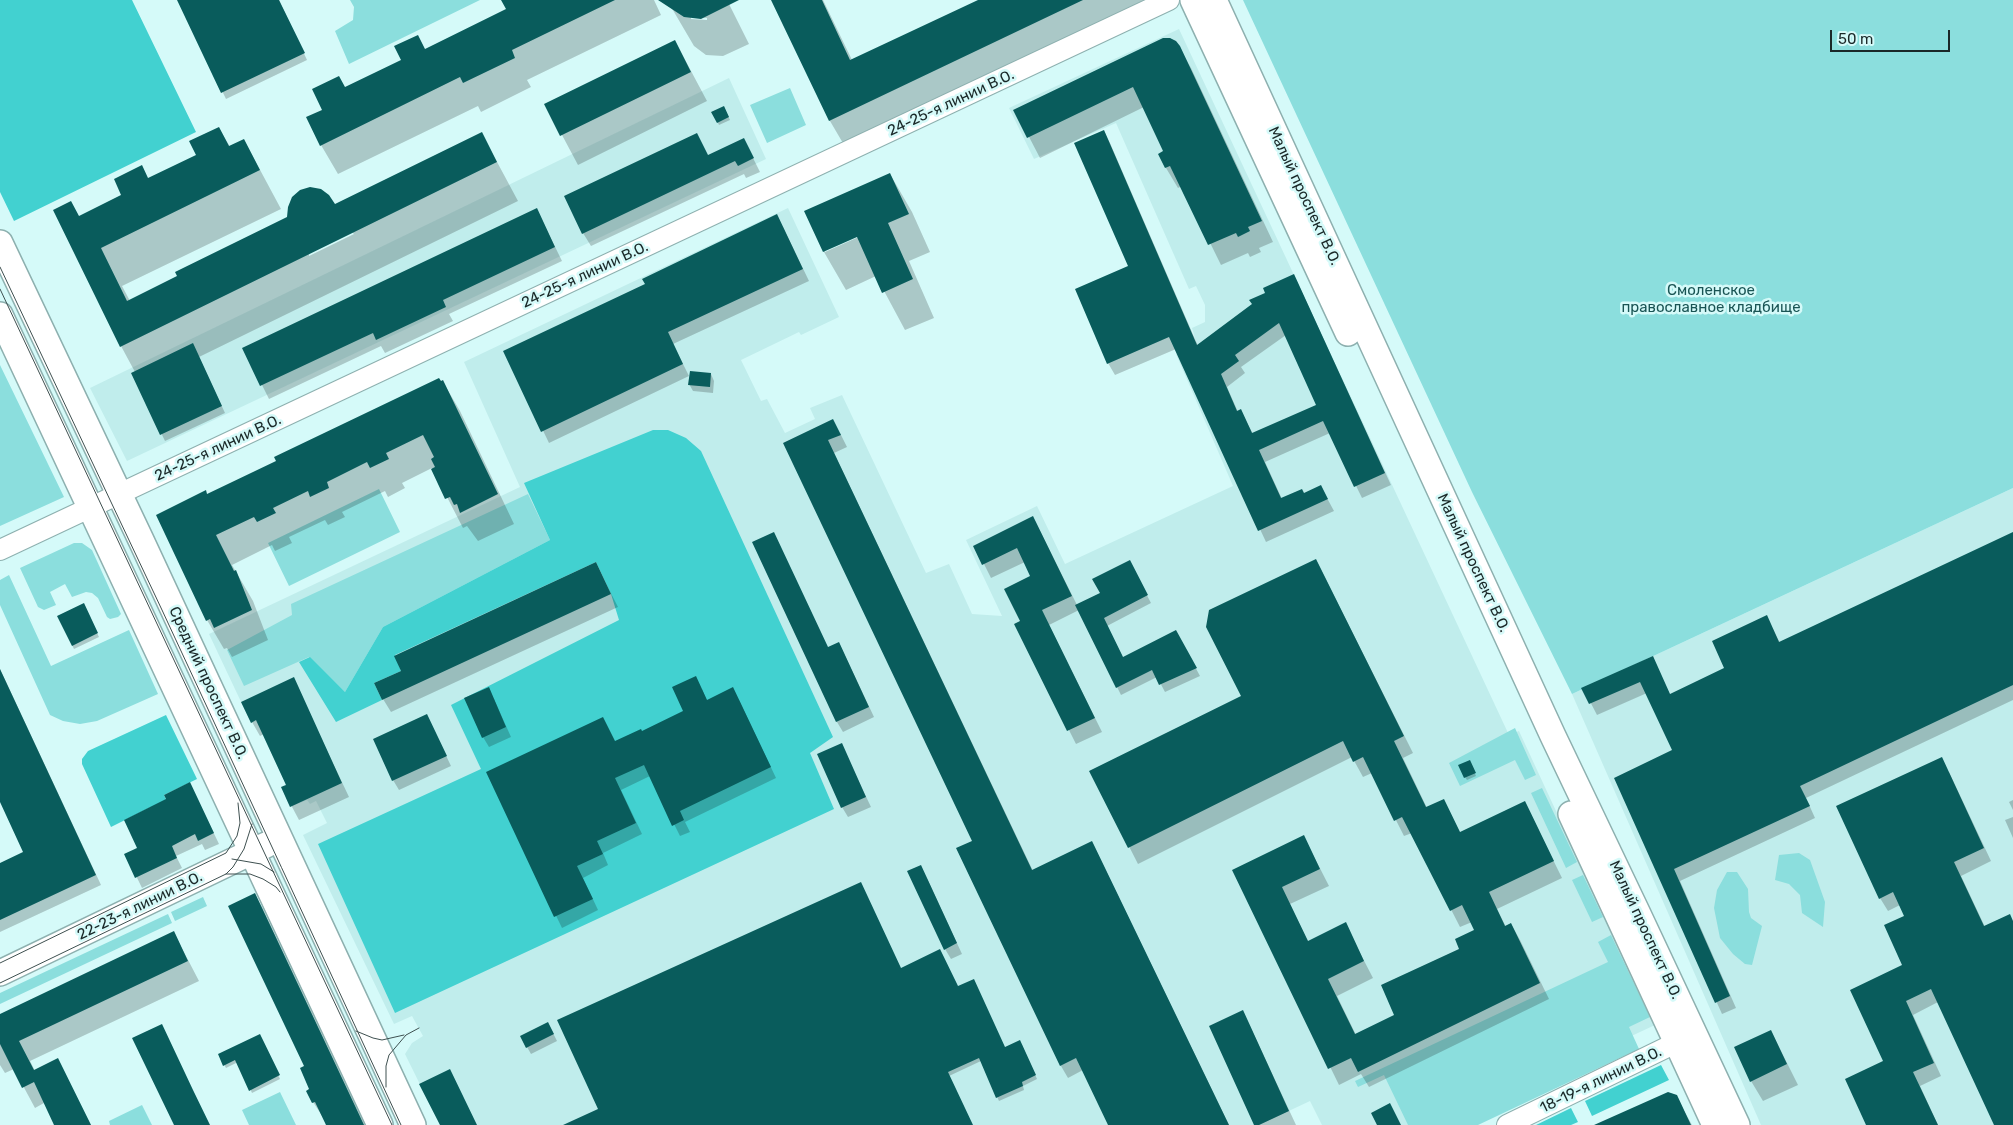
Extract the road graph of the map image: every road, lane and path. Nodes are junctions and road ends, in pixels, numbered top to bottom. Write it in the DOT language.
graph roads {
  1 [pos="1169,0"];
  2 [pos="1193,0"];
  3 [pos="1214,0"];
  4 [pos="0,243"];
  5 [pos="0,314"];
  6 [pos="119,494"];
  7 [pos="92,508"];
  8 [pos="0,550"];
  9 [pos="280,838"];
  10 [pos="252,852"];
  11 [pos="0,973"];
  12 [pos="1686,1038"];
  13 [pos="380,1125"];
  14 [pos="413,1125"];
  15 [pos="1507,1125"];
  16 [pos="1715,1125"];
  17 [pos="1736,1125"];
  1 -- 6 [label="street, 24-25-я линии В.О."];
  2 -- 12 [label="main road, Малый проспект В.О."];
  3 -- 12 [label="main road, Малый проспект В.О."];
  4 -- 6 [label="main road, Средний проспект В.О."];
  5 -- 7 [label="main road, Средний проспект В.О."];
  6 -- 7 [label="street, 24-25-я линии В.О."];
  6 -- 9 [label="main road, Средний проспект В.О."];
  7 -- 8 [label="street, 24-25-я линии В.О."];
  7 -- 10 [label="main road, Средний проспект В.О."];
  9 -- 10 [label="main road, 22-23-я линии В.О."];
  9 -- 14 [label="main road, Средний проспект В.О."];
  10 -- 11 [label="main road, 22-23-я линии В.О."];
  10 -- 13 [label="main road, Средний проспект В.О."];
  12 -- 15 [label="street, 18-19-я линии В.О."];
  12 -- 16 [label="main road, Малый проспект В.О."];
  12 -- 17 [label="main road, Малый проспект В.О."];
}
